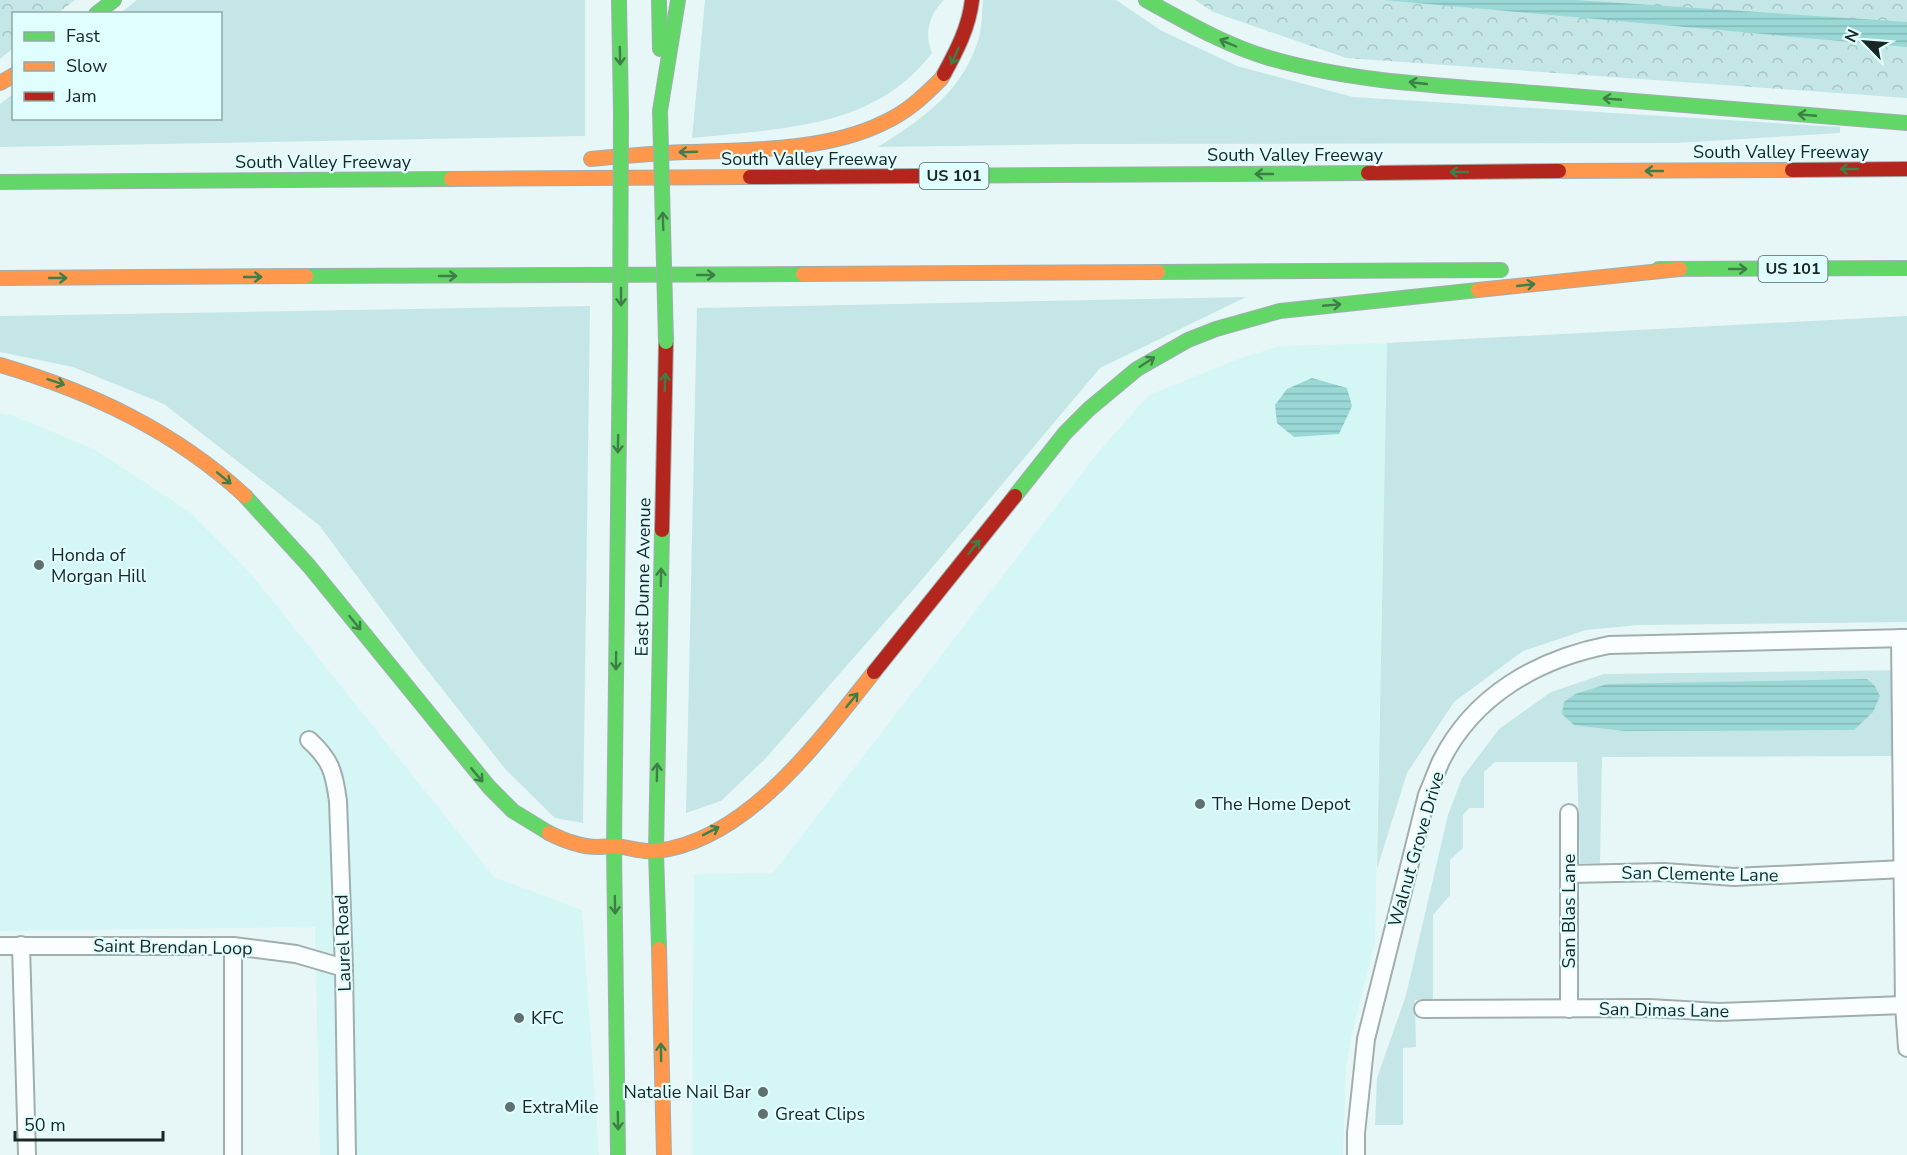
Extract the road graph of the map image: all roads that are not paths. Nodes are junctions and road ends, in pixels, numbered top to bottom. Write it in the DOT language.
graph roads {
  1 [pos="114,0"];
  2 [pos="619,0"];
  3 [pos="659,0"];
  4 [pos="678,0"];
  5 [pos="972,0"];
  6 [pos="1146,0"];
  7 [pos="99,12"];
  8 [pos="660,111"];
  9 [pos="1907,123"];
  10 [pos="576,160"];
  11 [pos="529,165"];
  12 [pos="1907,169"];
  13 [pos="375,180"];
  14 [pos="0,182"];
  15 [pos="1907,268"];
  16 [pos="1680,269"];
  17 [pos="1513,270"];
  18 [pos="1537,270"];
  19 [pos="0,278"];
  20 [pos="0,365"];
  21 [pos="1904,638"];
  22 [pos="309,740"];
  23 [pos="1569,813"];
  24 [pos="614,846"];
  25 [pos="656,851"];
  26 [pos="1904,868"];
  27 [pos="1569,874"];
  28 [pos="21,945"];
  29 [pos="0,946"];
  30 [pos="233,946"];
  31 [pos="344,968"];
  32 [pos="1904,1005"];
  33 [pos="1423,1009"];
  34 [pos="1569,1009"];
  35 [pos="1907,1048"];
  36 [pos="27,1155"];
  37 [pos="233,1155"];
  38 [pos="347,1155"];
  39 [pos="618,1155"];
  40 [pos="664,1155"];
  41 [pos="1356,1155"];
  1 -- 7 [label="main road"];
  2 -- 24 [label="main road, East Dunne Avenue, one-way, bridge"];
  3 -- 8 [label="main road, East Dunne Avenue"];
  4 -- 8 [label="main road"];
  5 -- 10 [label="main road, one-way"];
  9 -- 6 [label="main road, one-way"];
  25 -- 8 [label="main road, East Dunne Avenue, one-way, bridge"];
  11 -- 13 [label="main road"];
  12 -- 13 [label="main road, South Valley Freeway / US 101, one-way"];
  13 -- 14 [label="main road, South Valley Freeway / US 101"];
  16 -- 15 [label="main road, US 101, one-way"];
  16 -- 18 [label="main road, US 101"];
  25 -- 16 [label="main road, one-way"];
  19 -- 17 [label="main road, one-way"];
  20 -- 24 [label="main road, one-way"];
  21 -- 26 [label="street"];
  21 -- 41 [label="street, Walnut Grove Drive"];
  22 -- 31 [label="street, Laurel Road"];
  23 -- 27 [label="street, San Blas Lane"];
  24 -- 25 [label="main road"];
  24 -- 39 [label="main road, East Dunne Avenue, one-way"];
  40 -- 25 [label="main road, East Dunne Avenue, one-way"];
  26 -- 27 [label="street, San Clemente Lane"];
  26 -- 32 [label="street"];
  27 -- 34 [label="street, San Blas Lane"];
  28 -- 29 [label="street, Saint Brendan Loop"];
  28 -- 30 [label="street, Saint Brendan Loop"];
  28 -- 36 [label="street"];
  30 -- 31 [label="street, Saint Brendan Loop"];
  30 -- 37 [label="street"];
  31 -- 38 [label="street, Laurel Road"];
  32 -- 34 [label="street, San Dimas Lane"];
  32 -- 35 [label="street"];
  33 -- 34 [label="street, San Dimas Lane"];
}
